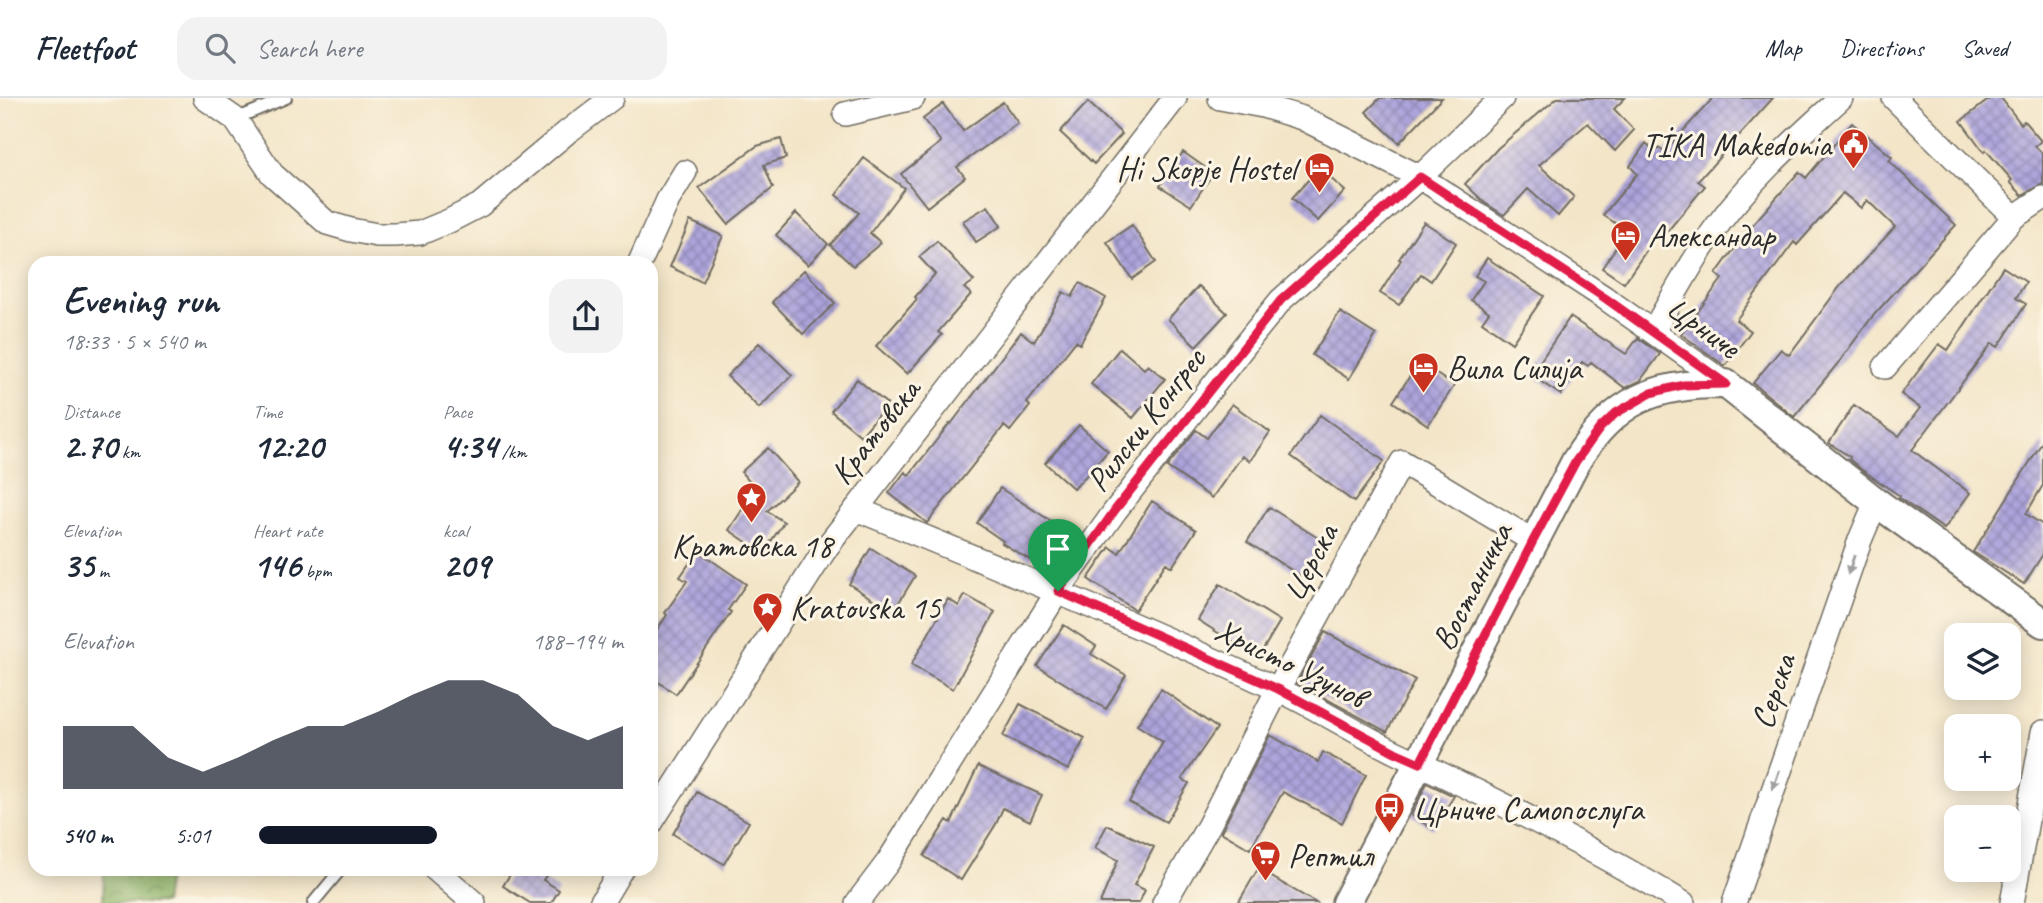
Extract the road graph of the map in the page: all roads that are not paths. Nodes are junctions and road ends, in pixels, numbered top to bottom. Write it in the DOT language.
graph roads {
  1 [pos="205,98"];
  2 [pos="286,98"];
  3 [pos="612,98"];
  4 [pos="913,98"];
  5 [pos="1175,98"];
  6 [pos="1220,98"];
  7 [pos="1502,98"];
  8 [pos="1841,98"];
  9 [pos="1894,98"];
  10 [pos="1304,108"];
  11 [pos="845,114"];
  12 [pos="235,119"];
  13 [pos="685,172"];
  14 [pos="1420,177"];
  15 [pos="2043,198"];
  16 [pos="2014,216"];
  17 [pos="643,256"];
  18 [pos="1653,331"];
  19 [pos="1885,367"];
  20 [pos="1726,384"];
  21 [pos="1876,502"];
  22 [pos="856,509"];
  23 [pos="1533,541"];
  24 [pos="1058,591"];
  25 [pos="2043,623"];
  26 [pos="1278,689"];
  27 [pos="2043,732"];
  28 [pos="1420,763"];
  29 [pos="658,812"];
  30 [pos="335,876"];
  31 [pos="443,876"];
  32 [pos="617,876"];
  33 [pos="313,903"];
  34 [pos="474,903"];
  35 [pos="601,903"];
  36 [pos="857,903"];
  37 [pos="1164,903"];
  38 [pos="1346,903"];
  39 [pos="1683,903"];
  40 [pos="1734,903"];
  41 [pos="2012,903"];
  1 -- 12 [label="street"];
  2 -- 12 [label="lane"];
  3 -- 12 [label="street"];
  4 -- 11 [label="street"];
  5 -- 22 [label="street, Кратовска"];
  6 -- 10 [label="street, Црниче"];
  7 -- 14 [label="street, Рилски Конгрес"];
  8 -- 18 [label="street"];
  9 -- 16 [label="street"];
  10 -- 14 [label="street, Црниче"];
  13 -- 17 [label="street"];
  14 -- 18 [label="street, Црниче"];
  14 -- 24 [label="street, Рилски Конгрес"];
  15 -- 16 [label="street"];
  16 -- 19 [label="street"];
  18 -- 20 [label="street, Црниче"];
  20 -- 21 [label="street, Црниче"];
  20 -- 23 [label="street, Востаничка"];
  21 -- 25 [label="street, Црниче"];
  21 -- 40 [label="street, Серска, one-way"];
  22 -- 24 [label="street, Христо Узунов"];
  22 -- 29 [label="street, Кратовска"];
  23 -- 26 [label="street, Церска"];
  23 -- 28 [label="street, Востаничка"];
  24 -- 26 [label="street, Христо Узунов"];
  24 -- 36 [label="street, Рилски Конгрес"];
  26 -- 28 [label="street, Христо Узунов"];
  26 -- 37 [label="street, Церска"];
  27 -- 41 [label="street"];
  28 -- 38 [label="street, Востаничка"];
  28 -- 39 [label="street, Христо Узунов"];
  30 -- 33 [label="lane"];
  31 -- 34 [label="street"];
  32 -- 35 [label="street"];
}
